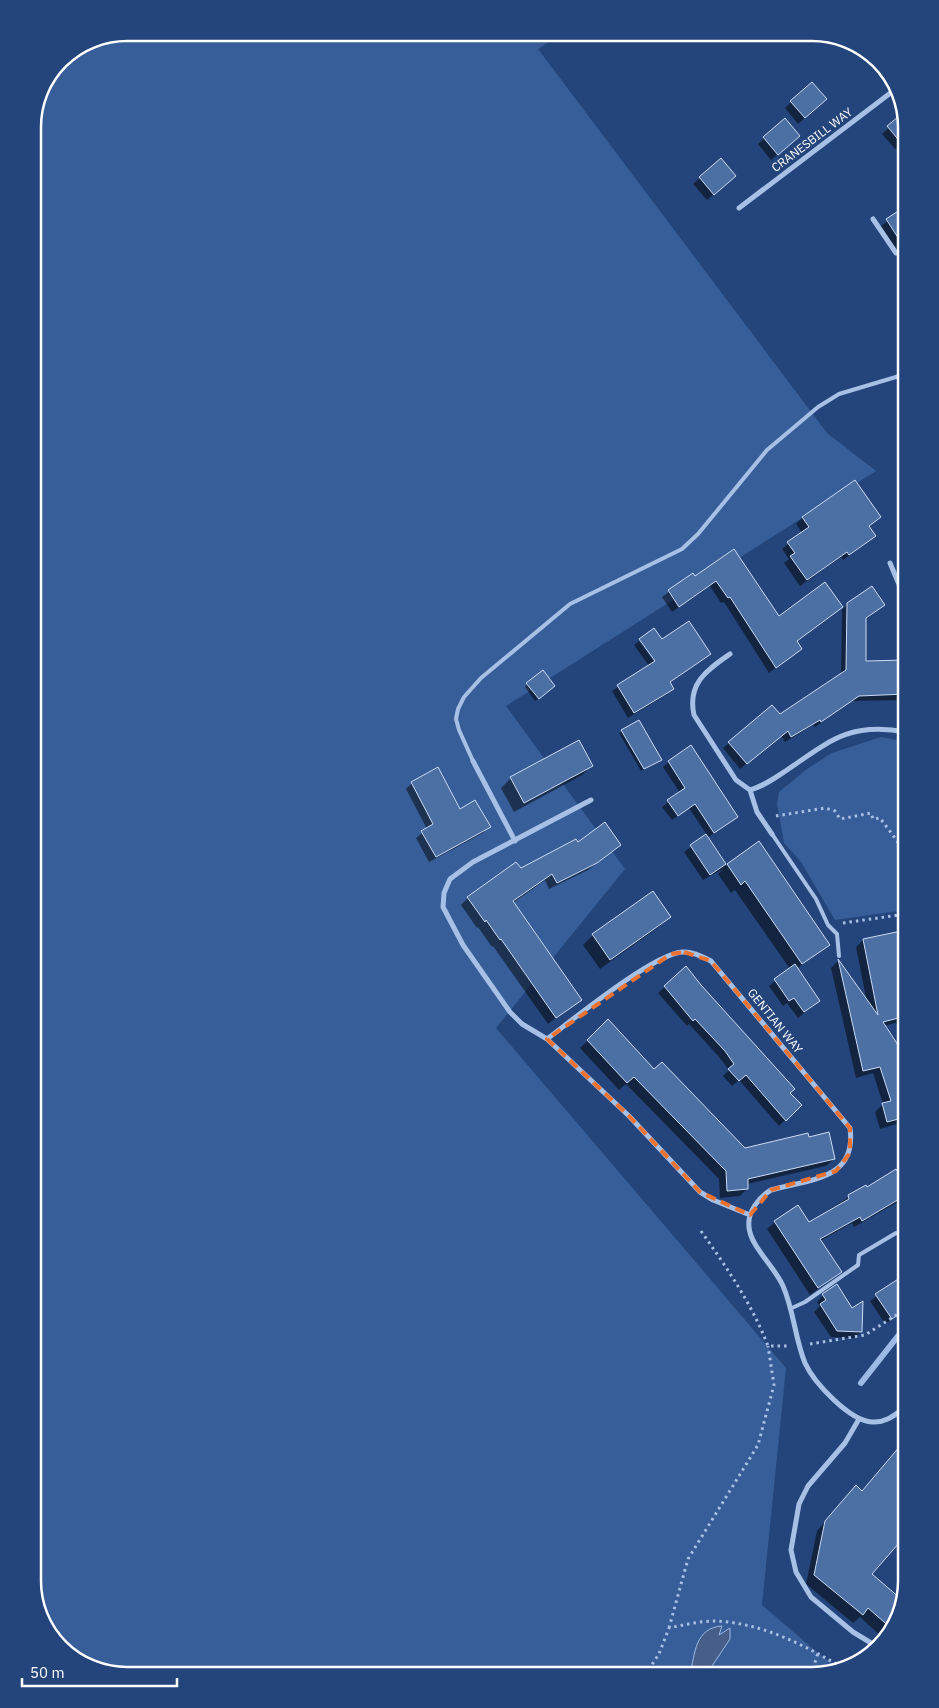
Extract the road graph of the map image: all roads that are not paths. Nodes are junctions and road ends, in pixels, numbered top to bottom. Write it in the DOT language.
graph roads {
  1 [pos="890,93"];
  2 [pos="739,208"];
  3 [pos="873,219"];
  4 [pos="898,253"];
  5 [pos="898,376"];
  6 [pos="890,563"];
  7 [pos="898,582"];
  8 [pos="730,654"];
  9 [pos="898,730"];
  10 [pos="473,761"];
  11 [pos="750,790"];
  12 [pos="591,800"];
  13 [pos="772,834"];
  14 [pos="515,840"];
  15 [pos="839,956"];
  16 [pos="547,1039"];
  17 [pos="750,1215"];
  18 [pos="896,1233"];
  19 [pos="792,1308"];
  20 [pos="898,1412"];
  21 [pos="859,1419"];
  22 [pos="871,1643"];
  1 -- 2 [label="street, CRANESBILL WAY"];
  3 -- 4 [label="street"];
  5 -- 10 [label="lane"];
  6 -- 7 [label="street"];
  8 -- 11 [label="street"];
  9 -- 11 [label="street"];
  10 -- 14 [label="street"];
  11 -- 13 [label="street"];
  12 -- 14 [label="street"];
  13 -- 15 [label="lane"];
  14 -- 16 [label="street"];
  16 -- 17 [label="street"];
  16 -- 17 [label="street, GENTIAN WAY"];
  17 -- 19 [label="street"];
  18 -- 19 [label="lane"];
  19 -- 21 [label="street"];
  20 -- 21 [label="street"];
  21 -- 22 [label="street"];
}
